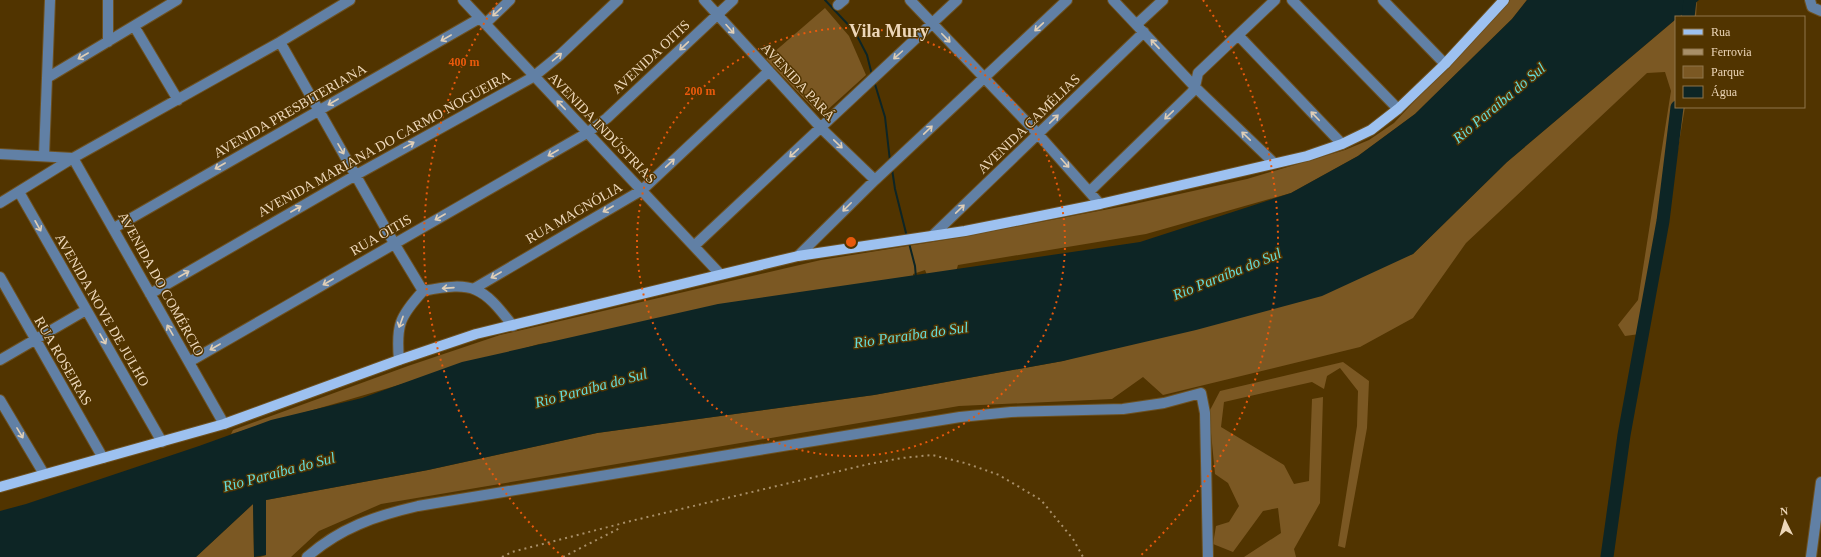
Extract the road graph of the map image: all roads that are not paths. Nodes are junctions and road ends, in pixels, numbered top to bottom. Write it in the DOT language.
graph roads {
  1 [pos="50,0"];
  2 [pos="108,0"];
  3 [pos="177,0"];
  4 [pos="350,0"];
  5 [pos="463,0"];
  6 [pos="510,0"];
  7 [pos="618,0"];
  8 [pos="704,0"];
  9 [pos="733,0"];
  10 [pos="910,0"];
  11 [pos="957,0"];
  12 [pos="1068,0"];
  13 [pos="1113,0"];
  14 [pos="1163,0"];
  15 [pos="1275,0"];
  16 [pos="1292,0"];
  17 [pos="1384,0"];
  18 [pos="1504,0"];
  19 [pos="1810,1"];
  20 [pos="1821,11"];
  21 [pos="717,14"];
  22 [pos="482,21"];
  23 [pos="932,24"];
  24 [pos="1137,24"];
  25 [pos="134,26"];
  26 [pos="1144,32"];
  27 [pos="1238,36"];
  28 [pos="108,42"];
  29 [pos="280,42"];
  30 [pos="1445,64"];
  31 [pos="769,72"];
  32 [pos="533,77"];
  33 [pos="984,77"];
  34 [pos="47,78"];
  35 [pos="1195,87"];
  36 [pos="178,100"];
  37 [pos="1398,109"];
  38 [pos="318,111"];
  39 [pos="821,128"];
  40 [pos="587,133"];
  41 [pos="1038,134"];
  42 [pos="1342,144"];
  43 [pos="0,154"];
  44 [pos="44,156"];
  45 [pos="73,158"];
  46 [pos="1274,163"];
  47 [pos="356,175"];
  48 [pos="875,180"];
  49 [pos="642,190"];
  50 [pos="1090,191"];
  51 [pos="19,192"];
  52 [pos="0,203"];
  53 [pos="1100,204"];
  54 [pos="114,228"];
  55 [pos="932,236"];
  56 [pos="394,243"];
  57 [pos="694,246"];
  58 [pos="798,256"];
  59 [pos="720,274"];
  60 [pos="0,277"];
  61 [pos="474,288"];
  62 [pos="423,291"];
  63 [pos="150,294"];
  64 [pos="86,310"];
  65 [pos="513,326"];
  66 [pos="36,340"];
  67 [pos="0,360"];
  68 [pos="398,360"];
  69 [pos="189,362"];
  70 [pos="0,400"];
  71 [pos="224,424"];
  72 [pos="162,442"];
  73 [pos="103,458"];
  74 [pos="44,474"];
  75 [pos="1821,482"];
  76 [pos="0,487"];
  77 [pos="307,557"];
  78 [pos="1208,557"];
  79 [pos="1811,557"];
  1 -- 34 [label="street"];
  2 -- 28 [label="street"];
  3 -- 25 [label="street"];
  4 -- 29 [label="street"];
  5 -- 22 [label="street, AVENIDA INDÚSTRIAS"];
  6 -- 22 [label="street, AVENIDA PRESBITERIANA, one-way"];
  32 -- 7 [label="street, AVENIDA MARIANA DO CARMO NOGUEIRA, one-way"];
  8 -- 21 [label="street, AVENIDA PARÁ"];
  9 -- 21 [label="street, AVENIDA OITIS"];
  10 -- 23 [label="street"];
  11 -- 23 [label="street"];
  12 -- 33 [label="street, one-way"];
  13 -- 24 [label="street"];
  14 -- 24 [label="street"];
  15 -- 27 [label="street"];
  16 -- 37 [label="street"];
  17 -- 30 [label="street"];
  18 -- 30 [label="main road"];
  19 -- 20 [label="street"];
  21 -- 31 [label="street, AVENIDA PARÁ, one-way"];
  21 -- 40 [label="street, AVENIDA OITIS, one-way"];
  22 -- 32 [label="street, AVENIDA INDÚSTRIAS"];
  22 -- 38 [label="street, AVENIDA PRESBITERIANA, one-way"];
  23 -- 33 [label="street, one-way"];
  23 -- 39 [label="street, one-way"];
  24 -- 26 [label="street"];
  25 -- 28 [label="street"];
  25 -- 36 [label="street"];
  35 -- 26 [label="street, one-way"];
  41 -- 26 [label="street, AVENIDA CAMÉLIAS, one-way"];
  27 -- 35 [label="street"];
  42 -- 27 [label="street, one-way"];
  28 -- 34 [label="street, one-way"];
  29 -- 36 [label="street"];
  29 -- 38 [label="street"];
  30 -- 37 [label="main road"];
  31 -- 39 [label="street, AVENIDA PARÁ"];
  49 -- 31 [label="street, RUA MAGNÓLIA, one-way"];
  40 -- 32 [label="street, AVENIDA INDÚSTRIAS, one-way"];
  47 -- 32 [label="street, AVENIDA MARIANA DO CARMO NOGUEIRA, one-way"];
  33 -- 41 [label="street"];
  48 -- 33 [label="street, one-way"];
  34 -- 44 [label="street"];
  46 -- 35 [label="street, one-way"];
  35 -- 50 [label="street, one-way"];
  36 -- 45 [label="street"];
  37 -- 42 [label="main road"];
  38 -- 47 [label="street, one-way"];
  38 -- 54 [label="street, AVENIDA PRESBITERIANA, one-way"];
  39 -- 48 [label="street, AVENIDA PARÁ, one-way"];
  39 -- 57 [label="street, one-way"];
  40 -- 49 [label="street, AVENIDA INDÚSTRIAS"];
  40 -- 56 [label="street, RUA OITIS, one-way"];
  41 -- 50 [label="street, one-way"];
  55 -- 41 [label="street, AVENIDA CAMÉLIAS, one-way"];
  42 -- 46 [label="main road"];
  43 -- 44 [label="street"];
  44 -- 45 [label="street"];
  45 -- 51 [label="street"];
  45 -- 54 [label="street, AVENIDA DO COMÉRCIO"];
  46 -- 53 [label="main road"];
  47 -- 56 [label="street"];
  63 -- 47 [label="street, AVENIDA MARIANA DO CARMO NOGUEIRA, one-way"];
  48 -- 58 [label="street, one-way"];
  49 -- 57 [label="street, AVENIDA INDÚSTRIAS"];
  49 -- 61 [label="street, RUA MAGNÓLIA, one-way"];
  50 -- 53 [label="street"];
  51 -- 52 [label="street"];
  51 -- 64 [label="street, AVENIDA NOVE DE JULHO, one-way"];
  53 -- 55 [label="main road"];
  54 -- 63 [label="street, AVENIDA DO COMÉRCIO"];
  55 -- 58 [label="main road"];
  56 -- 62 [label="street"];
  56 -- 69 [label="street, RUA OITIS, one-way"];
  57 -- 59 [label="street, AVENIDA INDÚSTRIAS"];
  58 -- 59 [label="main road"];
  59 -- 65 [label="main road"];
  60 -- 66 [label="street, RUA ROSEIRAS"];
  61 -- 62 [label="street, one-way"];
  61 -- 65 [label="street"];
  62 -- 68 [label="street, one-way"];
  69 -- 63 [label="street, AVENIDA DO COMÉRCIO, one-way"];
  64 -- 66 [label="street"];
  64 -- 72 [label="street, AVENIDA NOVE DE JULHO, one-way"];
  65 -- 68 [label="main road"];
  66 -- 67 [label="street"];
  66 -- 73 [label="street, RUA ROSEIRAS"];
  68 -- 71 [label="main road"];
  69 -- 71 [label="street, AVENIDA DO COMÉRCIO"];
  70 -- 74 [label="street, one-way"];
  71 -- 72 [label="main road"];
  72 -- 73 [label="main road"];
  73 -- 74 [label="main road"];
  74 -- 76 [label="main road"];
  75 -- 79 [label="street"];
  77 -- 78 [label="street"];
}
